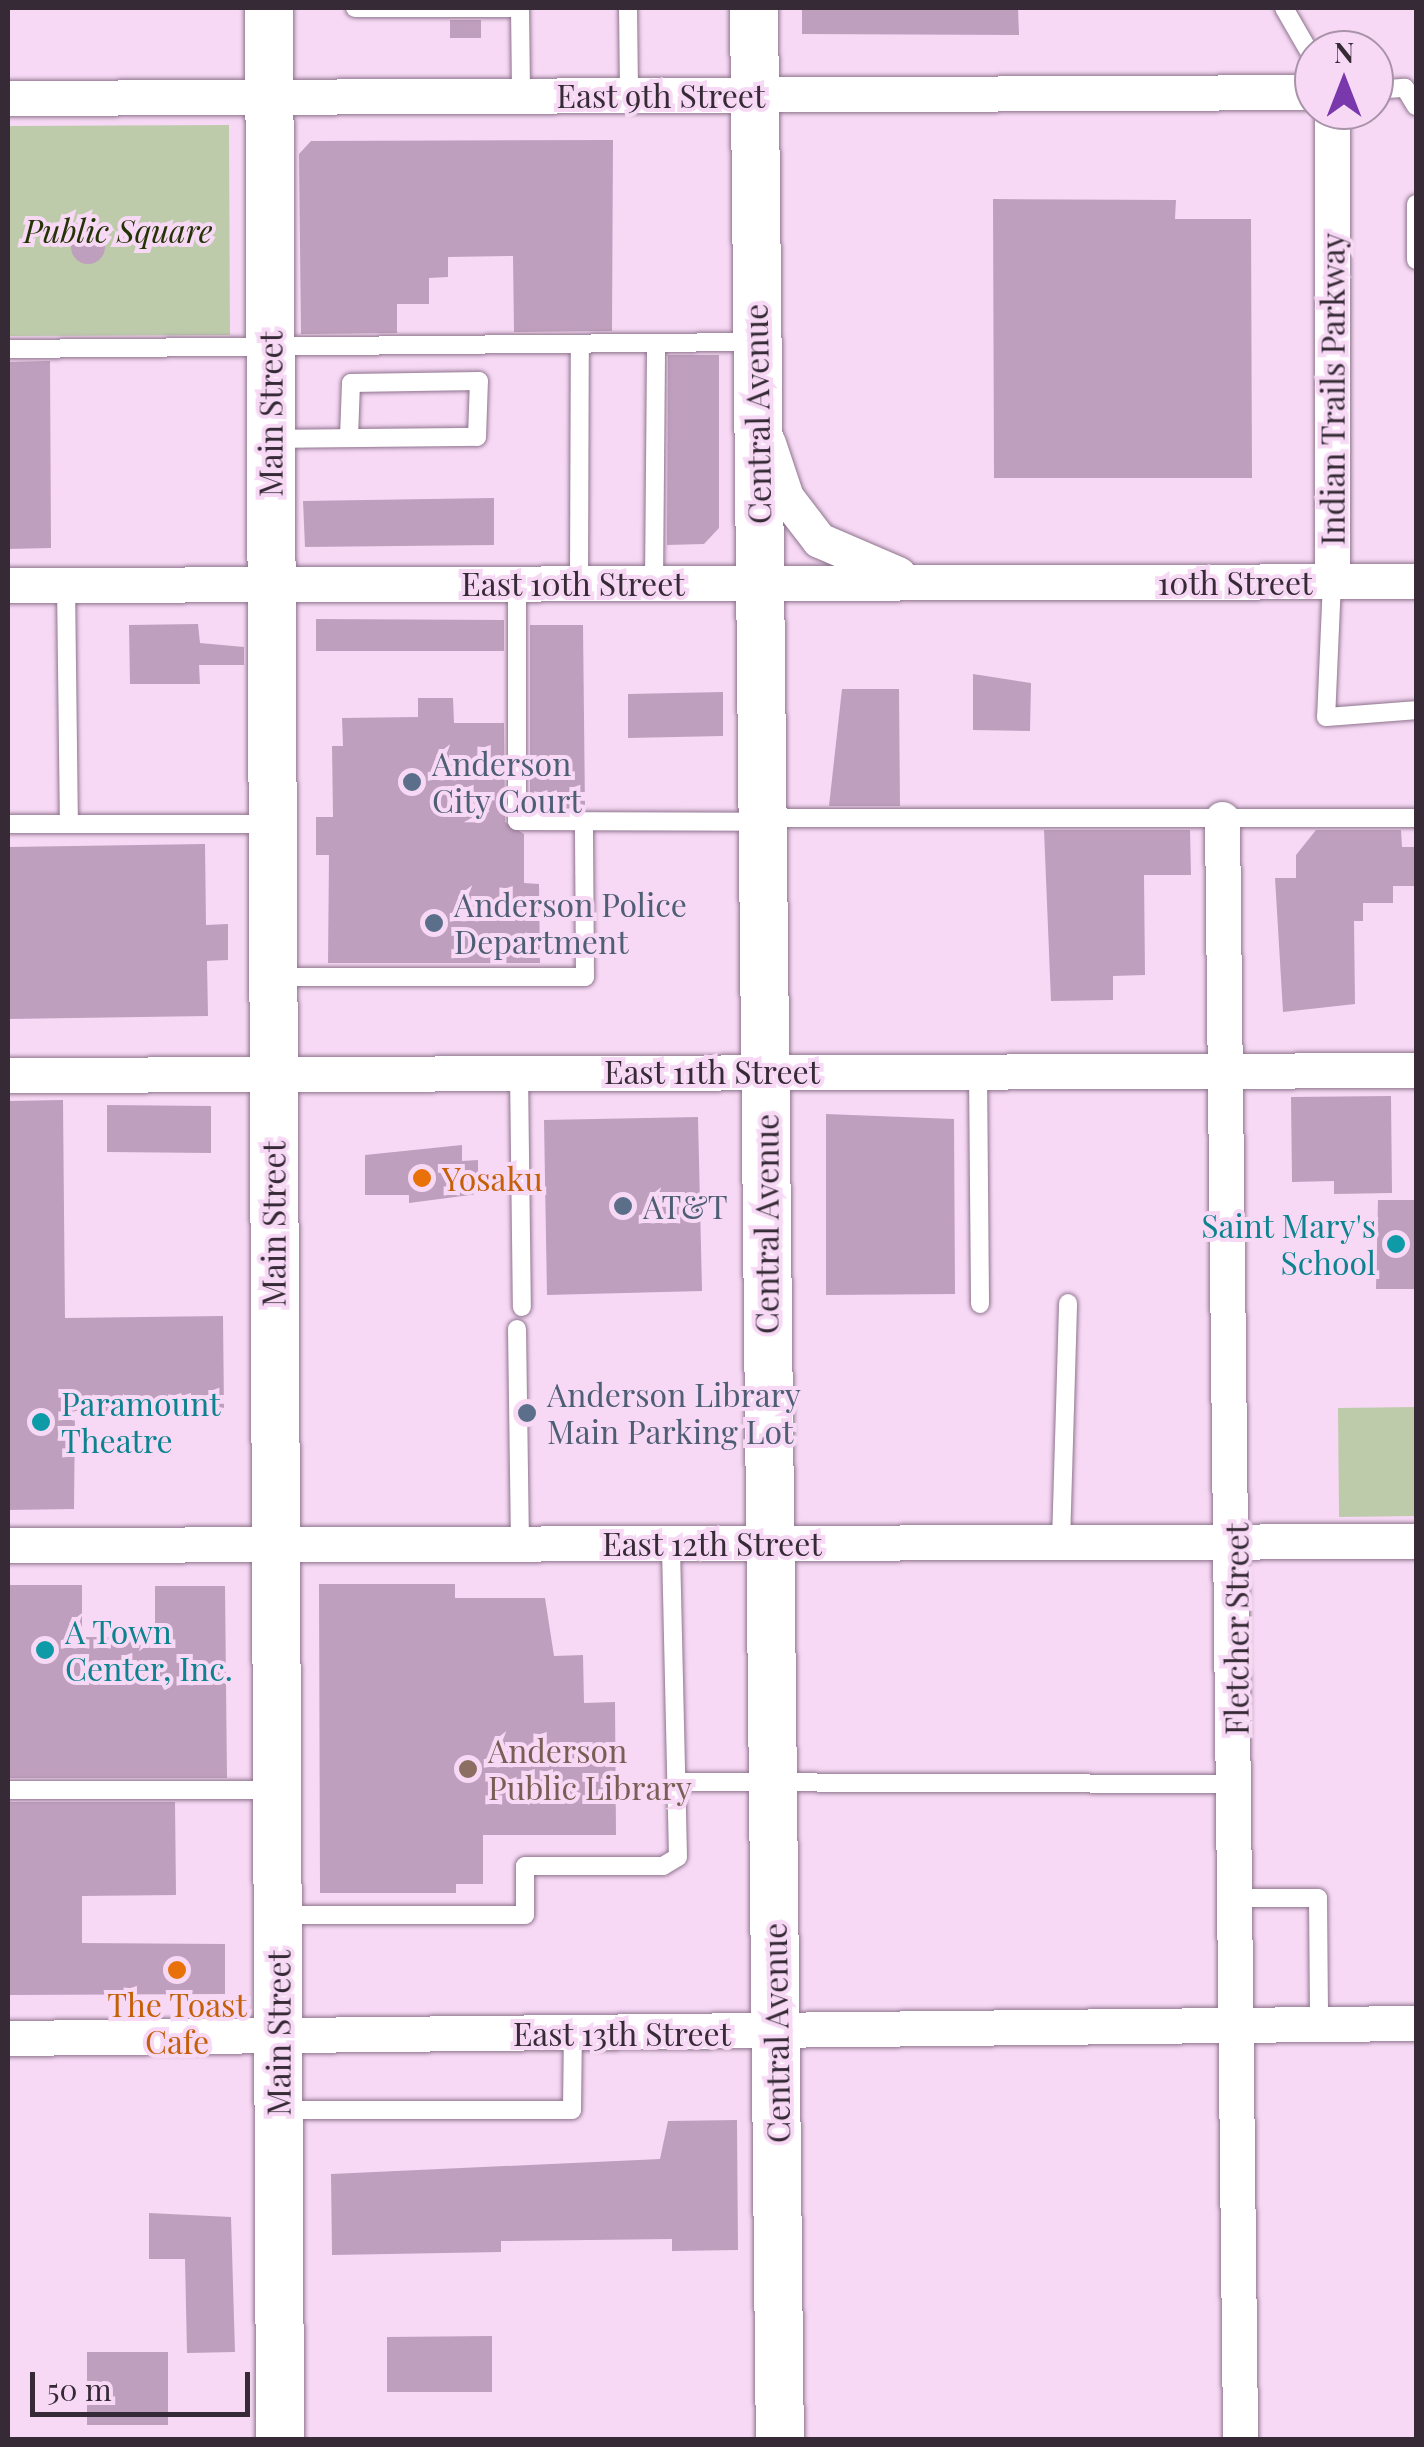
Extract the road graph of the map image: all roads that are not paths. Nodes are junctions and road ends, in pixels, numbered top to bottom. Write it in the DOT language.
graph roads {
  1 [pos="269,8"];
  2 [pos="355,8"];
  3 [pos="520,8"];
  4 [pos="628,8"];
  5 [pos="754,8"];
  6 [pos="1284,8"];
  7 [pos="1297,30"];
  8 [pos="1394,89"];
  9 [pos="1294,92"];
  10 [pos="630,95"];
  11 [pos="754,95"];
  12 [pos="269,96"];
  13 [pos="521,96"];
  14 [pos="8,98"];
  15 [pos="1416,106"];
  16 [pos="1332,130"];
  17 [pos="1416,204"];
  18 [pos="1415,247"];
  19 [pos="756,342"];
  20 [pos="580,344"];
  21 [pos="656,344"];
  22 [pos="270,348"];
  23 [pos="8,350"];
  24 [pos="756,390"];
  25 [pos="349,438"];
  26 [pos="270,439"];
  27 [pos="758,581"];
  28 [pos="1416,581"];
  29 [pos="1139,582"];
  30 [pos="1332,582"];
  31 [pos="517,583"];
  32 [pos="579,583"];
  33 [pos="654,583"];
  34 [pos="964,583"];
  35 [pos="8,584"];
  36 [pos="66,584"];
  37 [pos="271,584"];
  38 [pos="1416,710"];
  39 [pos="1416,818"];
  40 [pos="1222,819"];
  41 [pos="761,820"];
  42 [pos="8,824"];
  43 [pos="69,824"];
  44 [pos="272,824"];
  45 [pos="584,826"];
  46 [pos="272,977"];
  47 [pos="764,1070"];
  48 [pos="978,1070"];
  49 [pos="1227,1070"];
  50 [pos="1416,1070"];
  51 [pos="519,1072"];
  52 [pos="272,1074"];
  53 [pos="8,1075"];
  54 [pos="1068,1303"];
  55 [pos="980,1304"];
  56 [pos="522,1307"];
  57 [pos="517,1329"];
  58 [pos="1416,1541"];
  59 [pos="768,1542"];
  60 [pos="1061,1542"];
  61 [pos="1237,1542"];
  62 [pos="520,1543"];
  63 [pos="671,1543"];
  64 [pos="8,1544"];
  65 [pos="275,1544"];
  66 [pos="677,1782"];
  67 [pos="774,1782"];
  68 [pos="1236,1784"];
  69 [pos="8,1790"];
  70 [pos="276,1790"];
  71 [pos="1237,1898"];
  72 [pos="277,1916"];
  73 [pos="1237,2022"];
  74 [pos="1318,2023"];
  75 [pos="1416,2023"];
  76 [pos="574,2032"];
  77 [pos="278,2033"];
  78 [pos="777,2033"];
  79 [pos="8,2038"];
  80 [pos="278,2110"];
  81 [pos="280,2440"];
  82 [pos="780,2440"];
  83 [pos="1240,2440"];
  1 -- 12 [label="street, Main Street"];
  2 -- 3 [label="lane"];
  3 -- 13 [label="lane"];
  4 -- 10 [label="lane"];
  5 -- 11 [label="street, Central Avenue"];
  6 -- 7 [label="lane"];
  8 -- 15 [label="lane"];
  9 -- 11 [label="street, East 9th Street"];
  10 -- 11 [label="street, East 9th Street"];
  10 -- 13 [label="street, East 9th Street"];
  11 -- 19 [label="street, Central Avenue"];
  12 -- 13 [label="street, East 9th Street"];
  12 -- 14 [label="street, East 9th Street"];
  12 -- 22 [label="street, Main Street"];
  16 -- 30 [label="street, Indian Trails Parkway"];
  17 -- 18 [label="lane"];
  19 -- 21 [label="lane"];
  19 -- 24 [label="street, Central Avenue"];
  20 -- 21 [label="lane"];
  20 -- 22 [label="lane"];
  20 -- 32 [label="lane"];
  21 -- 33 [label="lane"];
  22 -- 23 [label="lane"];
  22 -- 26 [label="street, Main Street"];
  24 -- 27 [label="street, Central Avenue"];
  24 -- 34 [label="street"];
  25 -- 25 [label="lane"];
  25 -- 26 [label="lane"];
  26 -- 37 [label="street, Main Street"];
  27 -- 33 [label="street, East 10th Street"];
  27 -- 34 [label="street, East 10th Street"];
  27 -- 41 [label="street, Central Avenue"];
  28 -- 30 [label="street, Indian Trails Parkway"];
  29 -- 30 [label="street, 10th Street"];
  29 -- 34 [label="street, East 10th Street"];
  30 -- 38 [label="lane"];
  31 -- 32 [label="street, East 10th Street"];
  31 -- 37 [label="street, East 10th Street"];
  31 -- 45 [label="lane"];
  32 -- 33 [label="street, East 10th Street"];
  35 -- 36 [label="street, East 10th Street"];
  36 -- 37 [label="street, East 10th Street"];
  36 -- 43 [label="lane"];
  37 -- 44 [label="street, Main Street"];
  39 -- 40 [label="lane"];
  40 -- 41 [label="lane"];
  40 -- 49 [label="street, Fletcher Street"];
  41 -- 45 [label="lane"];
  41 -- 47 [label="street, Central Avenue"];
  42 -- 43 [label="lane"];
  43 -- 44 [label="lane"];
  44 -- 46 [label="street, Main Street"];
  45 -- 46 [label="lane"];
  46 -- 52 [label="street, Main Street"];
  47 -- 48 [label="street, East 11th Street"];
  47 -- 51 [label="street, East 11th Street"];
  47 -- 59 [label="street, Central Avenue"];
  48 -- 49 [label="street, East 11th Street"];
  48 -- 55 [label="lane"];
  49 -- 50 [label="street, East 11th Street"];
  49 -- 61 [label="street, Fletcher Street"];
  51 -- 52 [label="street, East 11th Street"];
  51 -- 56 [label="lane"];
  52 -- 53 [label="street, East 11th Street"];
  52 -- 65 [label="street, Main Street"];
  54 -- 60 [label="lane"];
  57 -- 62 [label="lane"];
  58 -- 61 [label="street, East 12th Street"];
  59 -- 60 [label="street, East 12th Street"];
  59 -- 63 [label="street, East 12th Street"];
  59 -- 67 [label="street, Central Avenue"];
  60 -- 61 [label="street, East 12th Street"];
  61 -- 68 [label="street, Fletcher Street"];
  62 -- 63 [label="street, East 12th Street"];
  62 -- 65 [label="street, East 12th Street"];
  63 -- 66 [label="lane"];
  64 -- 65 [label="street, East 12th Street"];
  65 -- 70 [label="street, Main Street"];
  66 -- 67 [label="lane"];
  66 -- 72 [label="lane"];
  67 -- 68 [label="lane"];
  67 -- 78 [label="street, Central Avenue"];
  68 -- 71 [label="street, Fletcher Street"];
  69 -- 70 [label="lane"];
  70 -- 72 [label="street, Main Street"];
  71 -- 73 [label="street, Fletcher Street"];
  71 -- 74 [label="lane"];
  72 -- 77 [label="street, Main Street"];
  73 -- 74 [label="street, East 13th Street"];
  73 -- 78 [label="street, East 13th Street"];
  73 -- 83 [label="street, Fletcher Street"];
  74 -- 75 [label="street, East 13th Street"];
  76 -- 77 [label="street, East 13th Street"];
  76 -- 78 [label="street, East 13th Street"];
  76 -- 80 [label="lane"];
  77 -- 79 [label="street, East 13th Street"];
  77 -- 80 [label="street, Main Street"];
  78 -- 82 [label="street, Central Avenue"];
  80 -- 81 [label="street, Main Street"];
}
